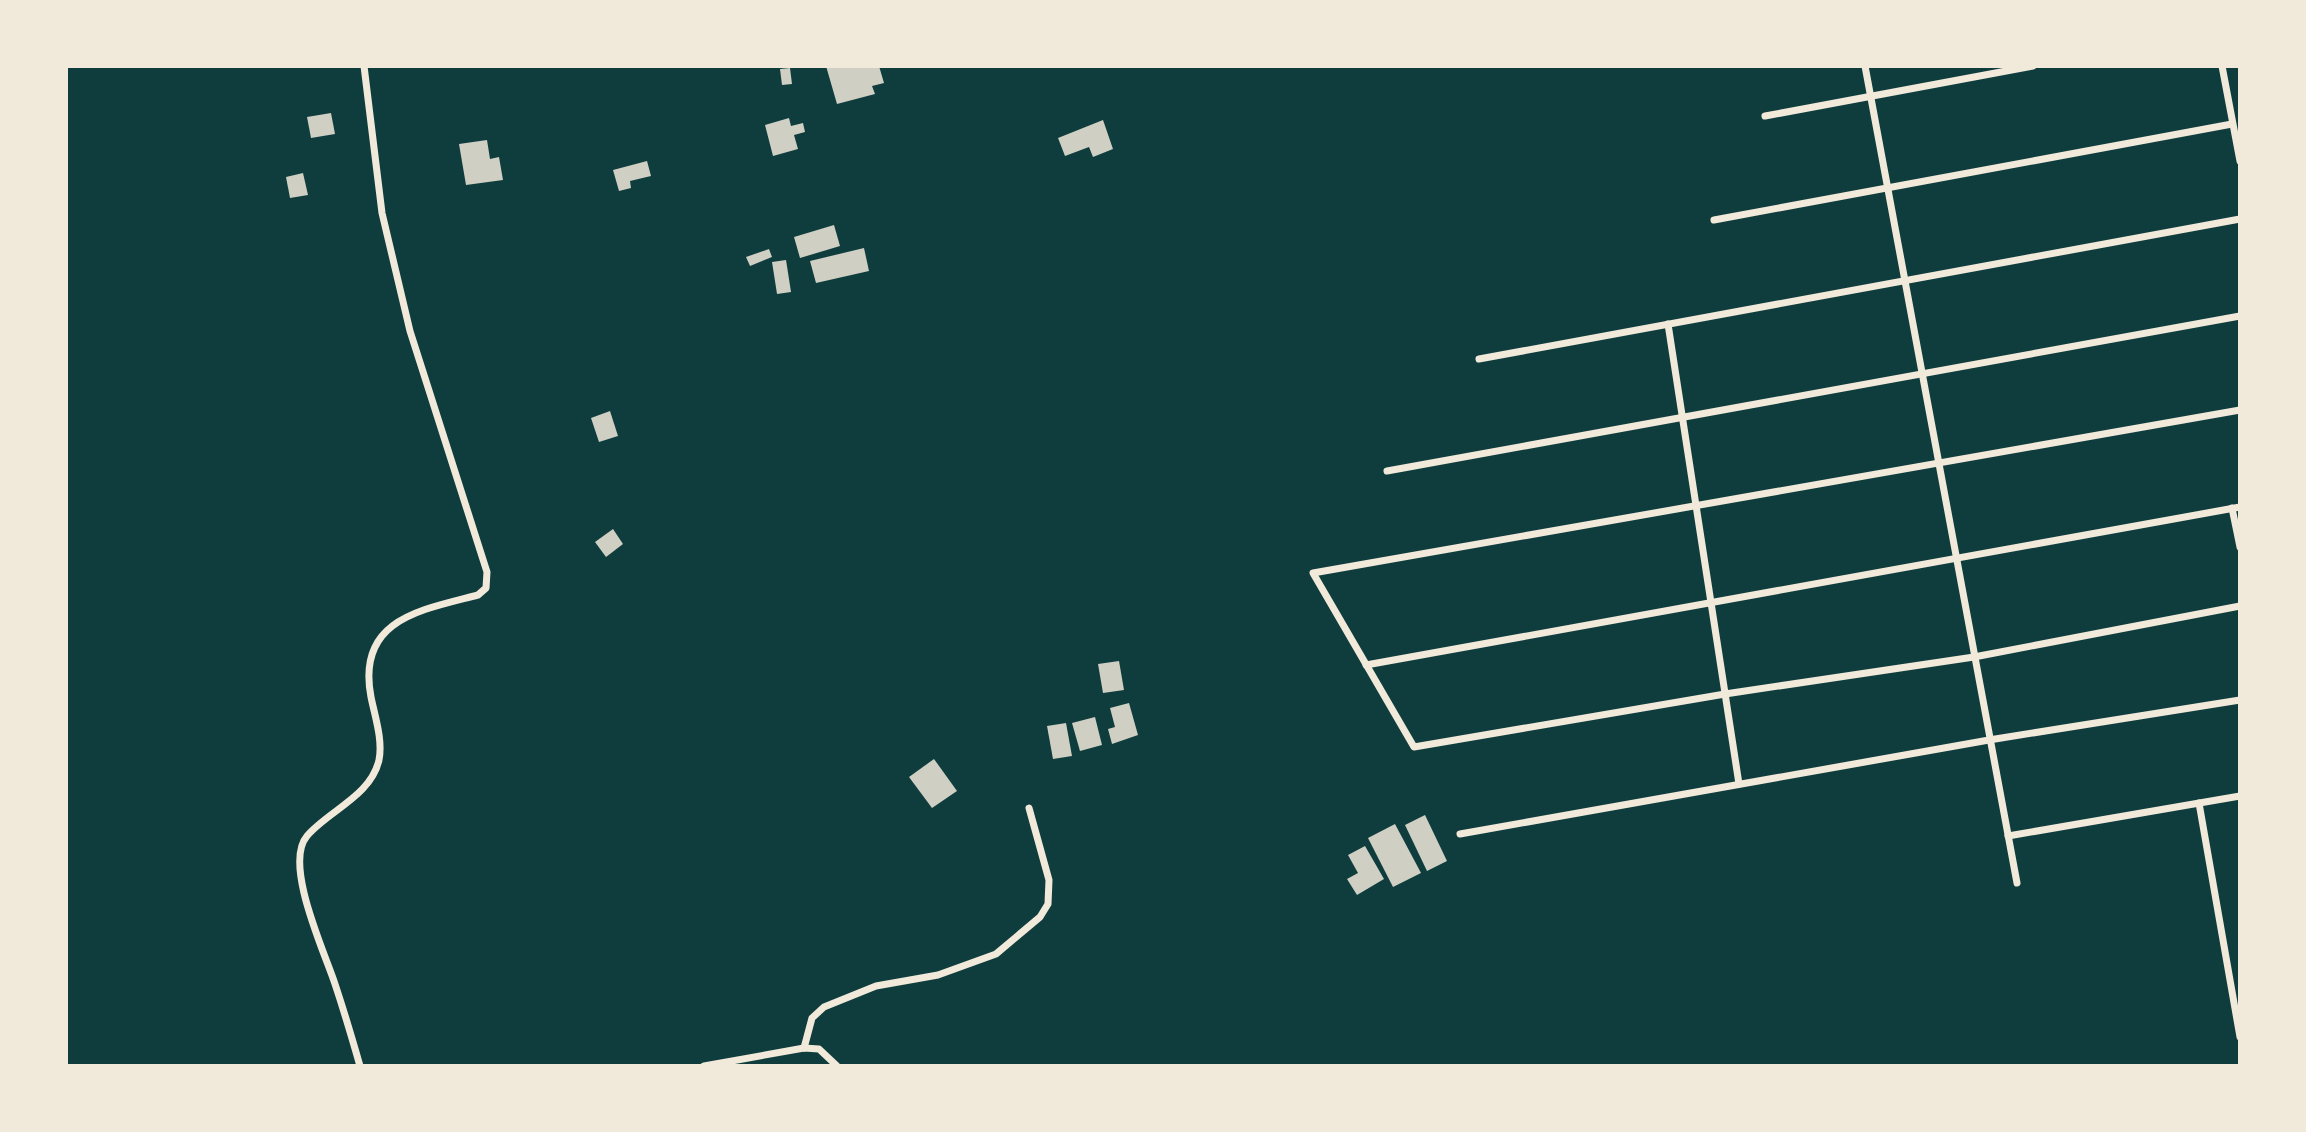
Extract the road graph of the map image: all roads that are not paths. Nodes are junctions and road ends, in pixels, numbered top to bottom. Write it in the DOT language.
graph roads {
  1 [pos="364,66"];
  2 [pos="1865,66"];
  3 [pos="2033,66"];
  4 [pos="2222,66"];
  5 [pos="1870,97"];
  6 [pos="1765,117"];
  7 [pos="2232,124"];
  8 [pos="2239,162"];
  9 [pos="1887,188"];
  10 [pos="2239,219"];
  11 [pos="1714,220"];
  12 [pos="1904,281"];
  13 [pos="2239,316"];
  14 [pos="1668,324"];
  15 [pos="1479,359"];
  16 [pos="1922,374"];
  17 [pos="2239,410"];
  18 [pos="1682,417"];
  19 [pos="1938,463"];
  20 [pos="1387,471"];
  21 [pos="1696,505"];
  22 [pos="2236,508"];
  23 [pos="2239,547"];
  24 [pos="1956,559"];
  25 [pos="1711,603"];
  26 [pos="2239,606"];
  27 [pos="1974,657"];
  28 [pos="1366,665"];
  29 [pos="1725,694"];
  30 [pos="2239,700"];
  31 [pos="1989,740"];
  32 [pos="1739,784"];
  33 [pos="2239,796"];
  34 [pos="2199,803"];
  35 [pos="1029,808"];
  36 [pos="1460,834"];
  37 [pos="2008,836"];
  38 [pos="2017,883"];
  39 [pos="2239,1037"];
  40 [pos="804,1048"];
  41 [pos="360,1066"];
  42 [pos="704,1066"];
  43 [pos="837,1066"];
  1 -- 41 [label="street"];
  2 -- 5 [label="street"];
  3 -- 5 [label="street"];
  4 -- 7 [label="street"];
  5 -- 6 [label="street"];
  5 -- 9 [label="street"];
  7 -- 8 [label="street"];
  7 -- 9 [label="street"];
  9 -- 11 [label="street"];
  9 -- 12 [label="street"];
  10 -- 12 [label="street"];
  12 -- 14 [label="street"];
  12 -- 16 [label="street"];
  13 -- 16 [label="street"];
  14 -- 15 [label="street"];
  14 -- 18 [label="street"];
  16 -- 18 [label="street"];
  16 -- 19 [label="street"];
  17 -- 19 [label="street"];
  18 -- 20 [label="street"];
  18 -- 21 [label="street"];
  19 -- 21 [label="street"];
  19 -- 24 [label="street"];
  21 -- 25 [label="street"];
  21 -- 28 [label="street"];
  22 -- 23 [label="street"];
  22 -- 24 [label="street"];
  24 -- 25 [label="street"];
  24 -- 27 [label="street"];
  25 -- 28 [label="street"];
  25 -- 29 [label="street"];
  26 -- 27 [label="street"];
  27 -- 29 [label="street"];
  27 -- 31 [label="street"];
  28 -- 29 [label="street"];
  29 -- 32 [label="street"];
  30 -- 31 [label="street"];
  31 -- 32 [label="street"];
  31 -- 37 [label="street"];
  32 -- 36 [label="street"];
  33 -- 34 [label="street"];
  34 -- 37 [label="street"];
  34 -- 39 [label="street"];
  35 -- 40 [label="street"];
  37 -- 38 [label="street"];
  40 -- 42 [label="street"];
  40 -- 43 [label="street"];
}
